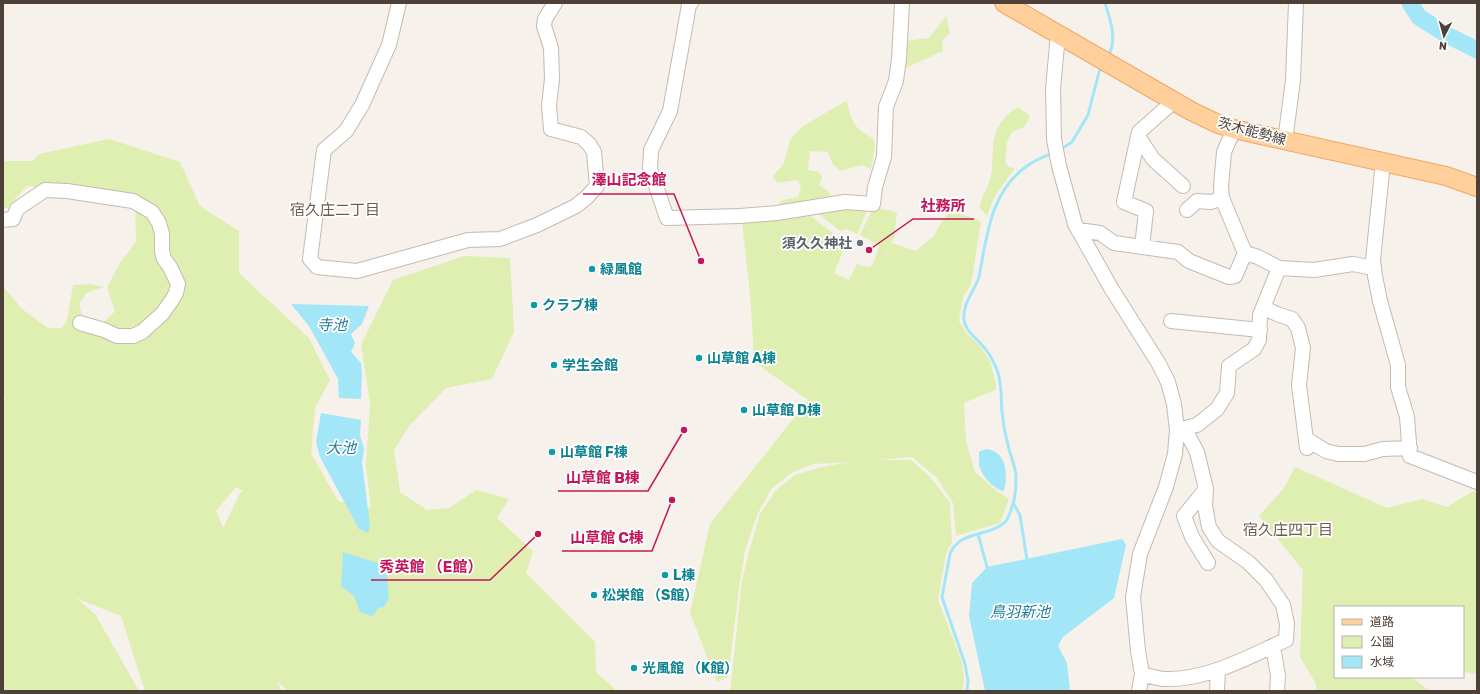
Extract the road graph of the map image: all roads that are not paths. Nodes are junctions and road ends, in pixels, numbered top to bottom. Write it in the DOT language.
graph roads {
  1 [pos="399,3"];
  2 [pos="555,3"];
  3 [pos="691,3"];
  4 [pos="902,3"];
  5 [pos="1004,3"];
  6 [pos="1296,3"];
  7 [pos="1058,34"];
  8 [pos="1174,101"];
  9 [pos="1234,129"];
  10 [pos="1138,136"];
  11 [pos="1285,140"];
  12 [pos="1383,162"];
  13 [pos="1183,186"];
  14 [pos="1477,187"];
  15 [pos="1222,198"];
  16 [pos="1188,210"];
  17 [pos="3,220"];
  18 [pos="1078,230"];
  19 [pos="1142,247"];
  20 [pos="1246,254"];
  21 [pos="1280,268"];
  22 [pos="1374,268"];
  23 [pos="1264,308"];
  24 [pos="1171,321"];
  25 [pos="80,323"];
  26 [pos="1260,330"];
  27 [pos="1177,430"];
  28 [pos="1410,448"];
  29 [pos="1477,482"];
  30 [pos="1206,489"];
  31 [pos="1208,562"];
  32 [pos="1273,646"];
  33 [pos="1218,670"];
  34 [pos="1142,674"];
  35 [pos="1139,691"];
  36 [pos="1217,691"];
  37 [pos="1277,691"];
  1 -- 2 [label="street"];
  3 -- 4 [label="street"];
  5 -- 7 [label="main road, 茨木能勢線"];
  6 -- 11 [label="street"];
  7 -- 8 [label="main road, 茨木能勢線"];
  7 -- 18 [label="street"];
  8 -- 9 [label="main road, 茨木能勢線"];
  8 -- 10 [label="street"];
  9 -- 11 [label="main road, 茨木能勢線"];
  9 -- 15 [label="street"];
  10 -- 13 [label="street"];
  10 -- 19 [label="street"];
  11 -- 12 [label="main road, 茨木能勢線"];
  12 -- 14 [label="main road, 茨木能勢線"];
  12 -- 22 [label="street"];
  15 -- 16 [label="street"];
  15 -- 20 [label="street"];
  17 -- 25 [label="street"];
  18 -- 19 [label="street"];
  18 -- 27 [label="street"];
  19 -- 20 [label="street"];
  20 -- 21 [label="street"];
  21 -- 22 [label="street"];
  21 -- 23 [label="street"];
  22 -- 28 [label="street"];
  23 -- 26 [label="street"];
  23 -- 28 [label="street"];
  24 -- 26 [label="street"];
  26 -- 27 [label="street"];
  27 -- 30 [label="street"];
  27 -- 34 [label="street"];
  28 -- 29 [label="street"];
  30 -- 31 [label="street"];
  30 -- 32 [label="street"];
  32 -- 33 [label="street"];
  32 -- 37 [label="street"];
  33 -- 34 [label="street"];
  33 -- 36 [label="street"];
  34 -- 35 [label="street"];
}
